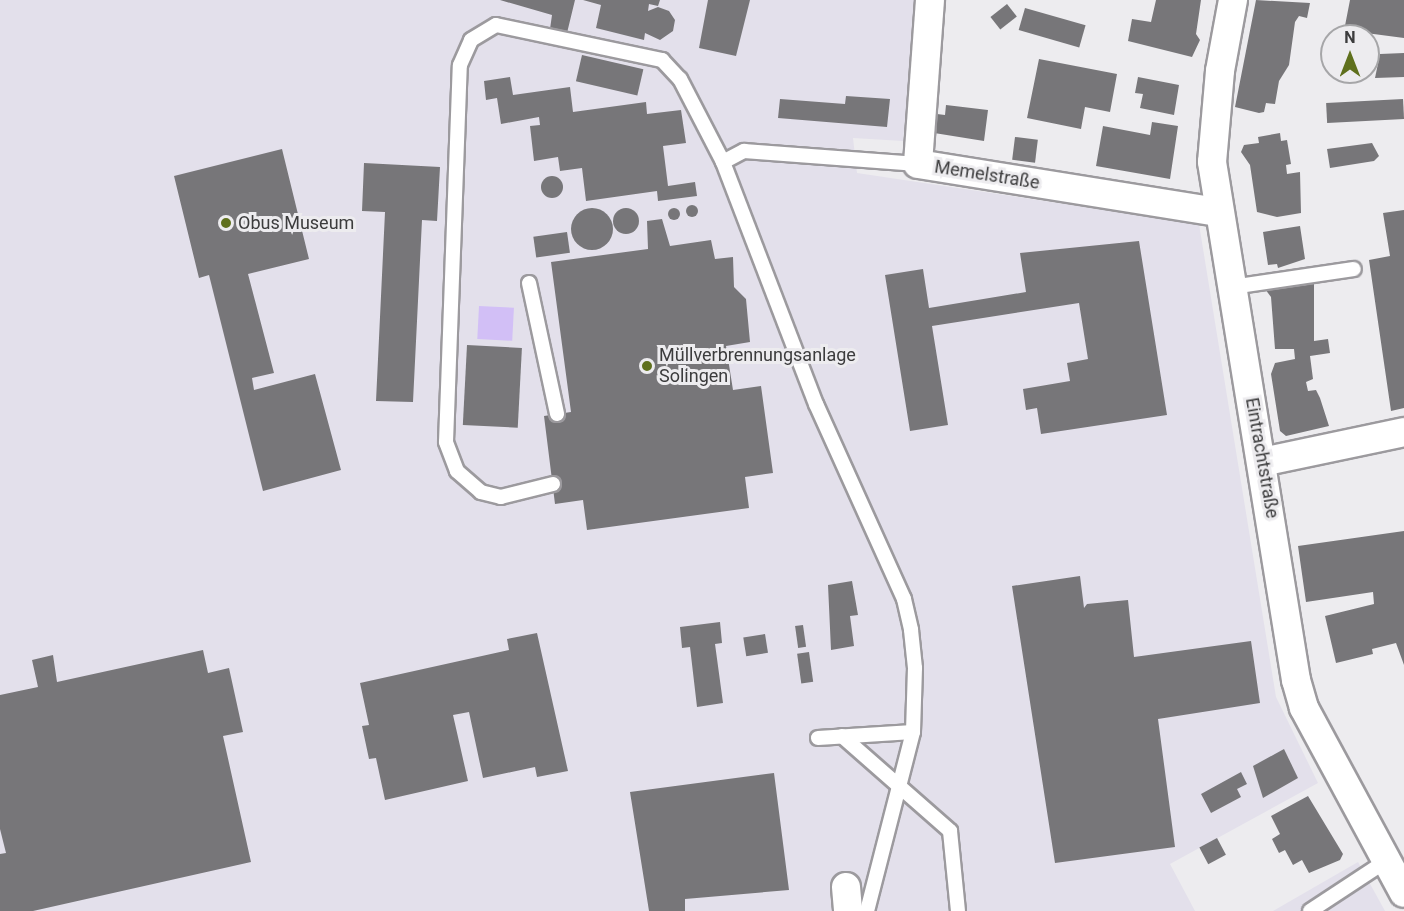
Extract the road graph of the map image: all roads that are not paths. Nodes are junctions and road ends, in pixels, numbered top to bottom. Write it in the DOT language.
graph roads {
  1 [pos="930,0"];
  2 [pos="1233,0"];
  3 [pos="723,162"];
  4 [pos="918,164"];
  5 [pos="1219,212"];
  6 [pos="1354,269"];
  7 [pos="529,283"];
  8 [pos="1232,287"];
  9 [pos="557,414"];
  10 [pos="1404,432"];
  11 [pos="1262,462"];
  12 [pos="553,484"];
  13 [pos="913,732"];
  14 [pos="842,736"];
  15 [pos="818,738"];
  16 [pos="901,786"];
  17 [pos="1386,861"];
  18 [pos="1404,893"];
  19 [pos="867,911"];
  20 [pos="958,911"];
  21 [pos="1310,911"];
  1 -- 4 [label="street, Memelstraße"];
  2 -- 5 [label="street, Eintrachtstraße"];
  3 -- 4 [label="lane"];
  3 -- 12 [label="lane"];
  3 -- 13 [label="lane"];
  4 -- 5 [label="street, Memelstraße"];
  5 -- 8 [label="street, Eintrachtstraße"];
  6 -- 8 [label="lane"];
  7 -- 9 [label="lane"];
  8 -- 11 [label="street, Eintrachtstraße"];
  10 -- 11 [label="street"];
  11 -- 17 [label="street, Eintrachtstraße"];
  13 -- 14 [label="lane"];
  13 -- 16 [label="lane"];
  14 -- 15 [label="lane"];
  14 -- 16 [label="lane"];
  16 -- 19 [label="lane"];
  16 -- 20 [label="lane"];
  17 -- 18 [label="street, Eintrachtstraße"];
  17 -- 21 [label="lane"];
}
